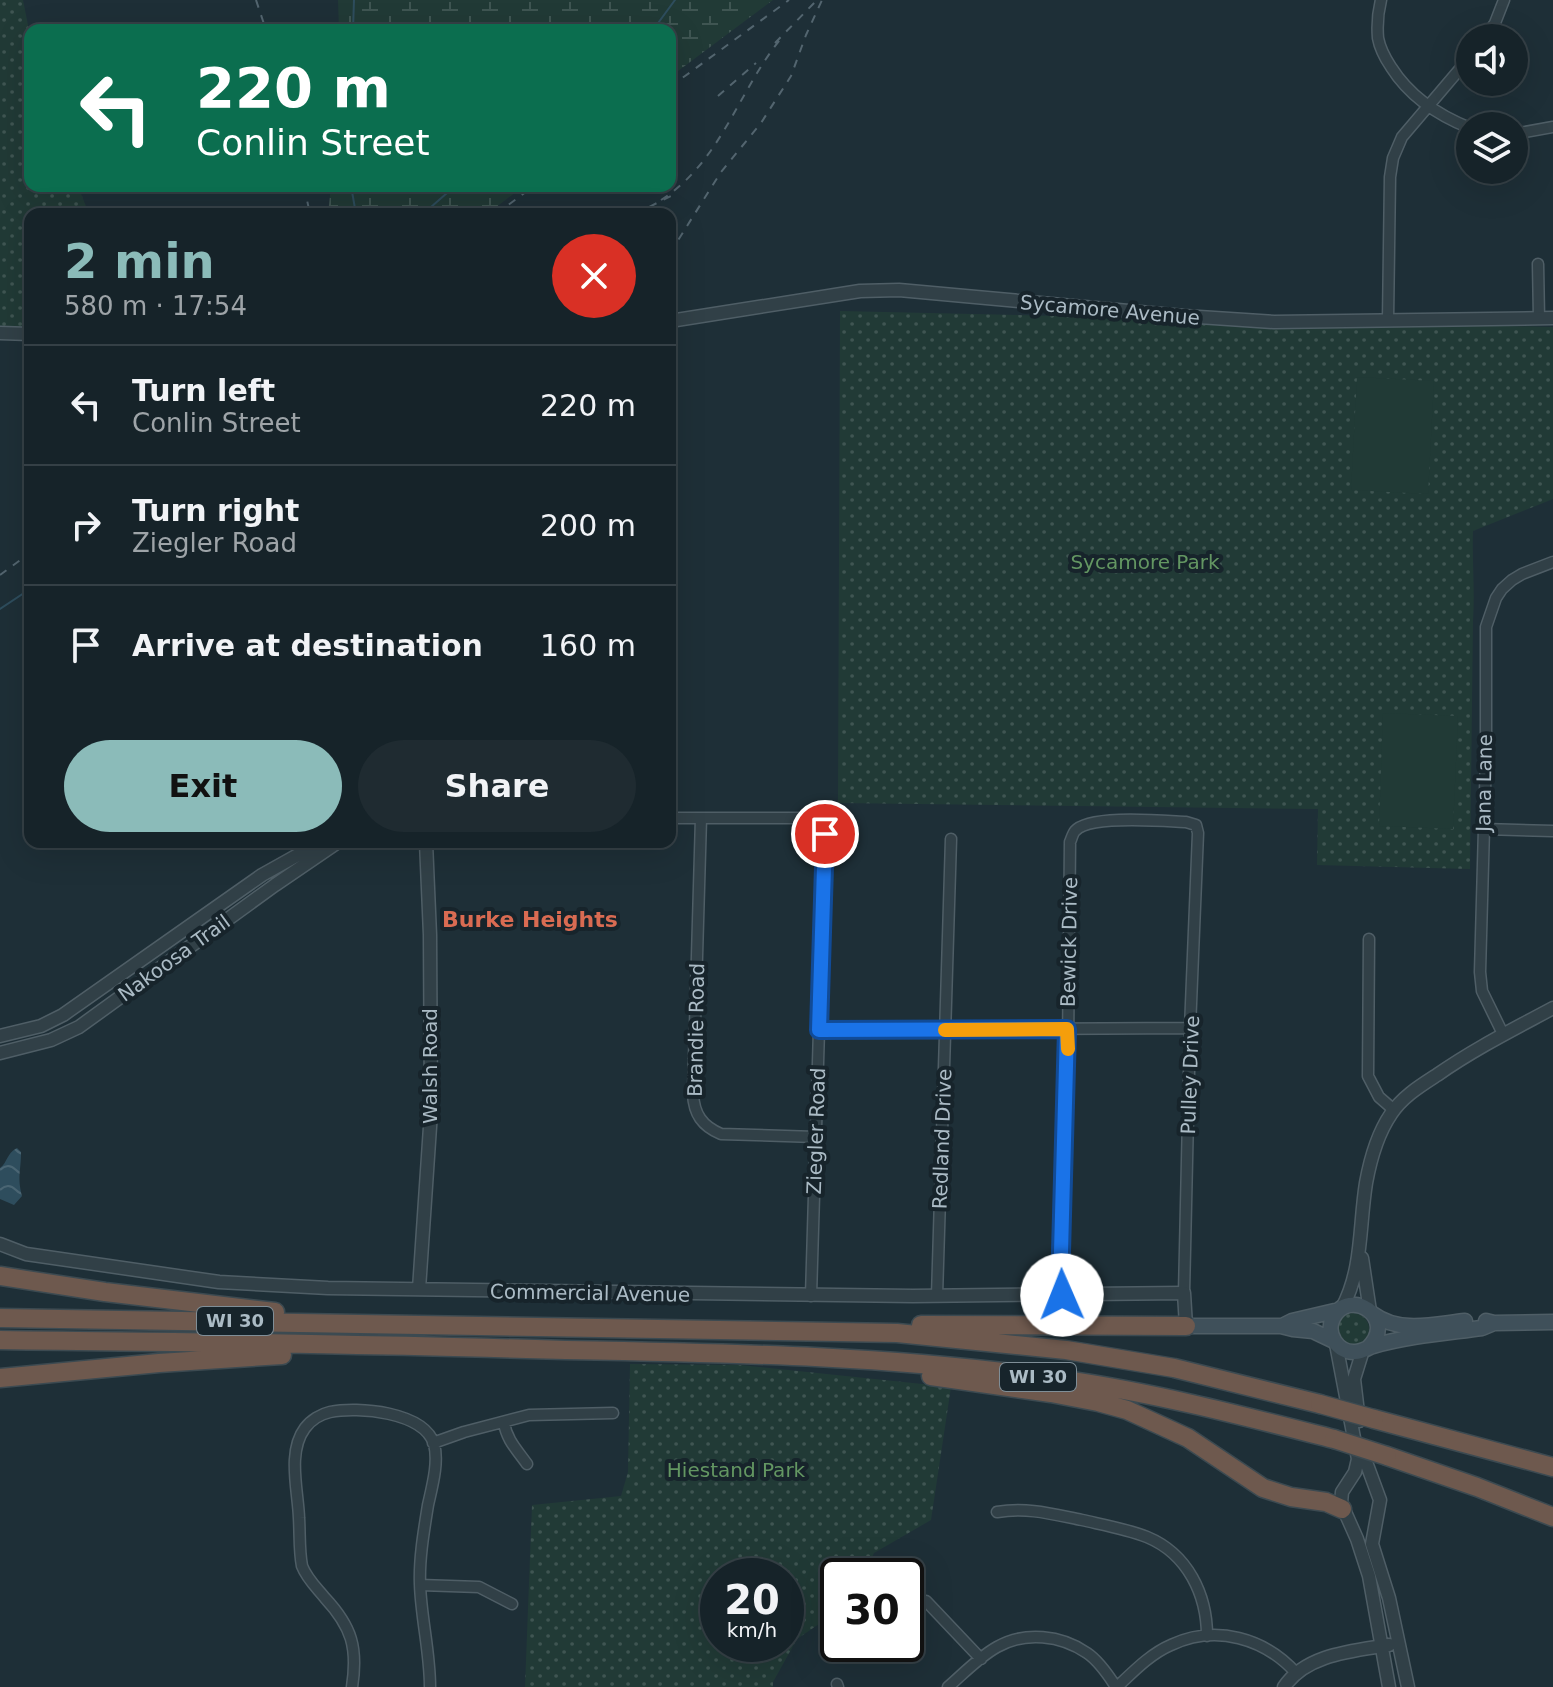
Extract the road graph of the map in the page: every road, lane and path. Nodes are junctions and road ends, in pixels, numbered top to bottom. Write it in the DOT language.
graph roads {
  1 [pos="1381,0"];
  2 [pos="1504,0"];
  3 [pos="1494,24"];
  4 [pos="1456,73"];
  5 [pos="1428,106"];
  6 [pos="1456,123"];
  7 [pos="1553,127"];
  8 [pos="1528,131"];
  9 [pos="1538,264"];
  10 [pos="1539,318"];
  11 [pos="1553,318"];
  12 [pos="676,320"];
  13 [pos="1388,320"];
  14 [pos="0,333"];
  15 [pos="24,334"];
  16 [pos="1553,562"];
  17 [pos="676,818"];
  18 [pos="701,818"];
  19 [pos="1196,825"];
  20 [pos="1484,829"];
  21 [pos="1553,831"];
  22 [pos="951,839"];
  23 [pos="310,848"];
  24 [pos="329,848"];
  25 [pos="426,848"];
  26 [pos="1369,939"];
  27 [pos="1553,1008"];
  28 [pos="1190,1028"];
  29 [pos="1067,1029"];
  30 [pos="819,1030"];
  31 [pos="945,1030"];
  32 [pos="1503,1034"];
  33 [pos="0,1036"];
  34 [pos="0,1053"];
  35 [pos="1394,1110"];
  36 [pos="816,1137"];
  37 [pos="0,1244"];
  38 [pos="1361,1247"];
  39 [pos="0,1276"];
  40 [pos="419,1289"];
  41 [pos="1184,1293"];
  42 [pos="1062,1295"];
  43 [pos="811,1296"];
  44 [pos="937,1296"];
  45 [pos="1340,1309"];
  46 [pos="1372,1313"];
  47 [pos="0,1318"];
  48 [pos="1553,1322"];
  49 [pos="1494,1323"];
  50 [pos="469,1325"];
  51 [pos="1186,1326"];
  52 [pos="1281,1326"];
  53 [pos="763,1330"];
  54 [pos="0,1340"];
  55 [pos="1335,1342"];
  56 [pos="440,1347"];
  57 [pos="1366,1349"];
  58 [pos="737,1354"];
  59 [pos="0,1378"];
  60 [pos="613,1413"];
  61 [pos="504,1422"];
  62 [pos="433,1443"];
  63 [pos="527,1464"];
  64 [pos="1553,1467"];
  65 [pos="1346,1487"];
  66 [pos="1376,1488"];
  67 [pos="997,1512"];
  68 [pos="1344,1512"];
  69 [pos="1377,1512"];
  70 [pos="1553,1517"];
  71 [pos="420,1585"];
  72 [pos="926,1601"];
  73 [pos="512,1604"];
  74 [pos="1207,1636"];
  75 [pos="1399,1644"];
  76 [pos="1383,1646"];
  77 [pos="981,1659"];
  78 [pos="1297,1674"];
  79 [pos="352,1687"];
  80 [pos="430,1687"];
  81 [pos="948,1687"];
  82 [pos="1116,1687"];
  83 [pos="1284,1687"];
  84 [pos="1389,1687"];
  85 [pos="1408,1687"];
  1 -- 5 [label="street"];
  2 -- 3 [label="street"];
  4 -- 5 [label="street"];
  5 -- 6 [label="street"];
  5 -- 13 [label="street"];
  7 -- 8 [label="street"];
  9 -- 10 [label="street"];
  10 -- 11 [label="street, Sycamore Avenue"];
  10 -- 13 [label="street, Sycamore Avenue"];
  12 -- 13 [label="street, Sycamore Avenue"];
  14 -- 15 [label="street"];
  16 -- 20 [label="street, Jana Lane"];
  17 -- 18 [label="street"];
  18 -- 30 [label="street, Ziegler Road"];
  18 -- 36 [label="street, Brandie Road"];
  19 -- 28 [label="street, Pulley Drive"];
  19 -- 29 [label="street, Bewick Drive"];
  20 -- 21 [label="street"];
  20 -- 32 [label="street, Jana Lane"];
  22 -- 31 [label="street, Redland Drive"];
  23 -- 33 [label="street, Nakoosa Trail"];
  24 -- 34 [label="street, Nakoosa Trail"];
  25 -- 40 [label="street, Walsh Road"];
  26 -- 35 [label="street"];
  27 -- 32 [label="street"];
  28 -- 29 [label="street"];
  28 -- 41 [label="street, Pulley Drive"];
  29 -- 31 [label="street"];
  29 -- 42 [label="street, Bewick Drive"];
  30 -- 31 [label="street"];
  30 -- 36 [label="street, Ziegler Road"];
  31 -- 44 [label="street, Redland Drive"];
  32 -- 35 [label="street"];
  35 -- 38 [label="street"];
  36 -- 43 [label="street, Ziegler Road"];
  37 -- 40 [label="street, Commercial Avenue"];
  38 -- 45 [label="street"];
  38 -- 46 [label="street"];
  39 -- 50 [label="highway"];
  40 -- 43 [label="street, Commercial Avenue"];
  41 -- 42 [label="street, Commercial Avenue"];
  41 -- 51 [label="street, Pulley Drive"];
  42 -- 44 [label="street, Commercial Avenue"];
  43 -- 44 [label="street, Commercial Avenue"];
  45 -- 46 [label="main road"];
  45 -- 52 [label="main road"];
  45 -- 55 [label="main road"];
  46 -- 49 [label="main road"];
  46 -- 57 [label="main road"];
  47 -- 50 [label="highway, WI 30"];
  48 -- 49 [label="main road"];
  49 -- 57 [label="main road"];
  50 -- 53 [label="highway, WI 30"];
  51 -- 52 [label="main road"];
  51 -- 53 [label="highway"];
  52 -- 55 [label="main road"];
  53 -- 64 [label="highway, WI 30, bridge"];
  54 -- 56 [label="highway, WI 30"];
  55 -- 57 [label="main road"];
  55 -- 65 [label="street"];
  56 -- 58 [label="highway, WI 30"];
  56 -- 59 [label="highway"];
  57 -- 66 [label="street"];
  58 -- 68 [label="highway"];
  58 -- 70 [label="highway, WI 30, bridge"];
  60 -- 61 [label="street"];
  61 -- 62 [label="street"];
  61 -- 63 [label="street"];
  62 -- 71 [label="street"];
  62 -- 79 [label="street"];
  65 -- 66 [label="street"];
  65 -- 68 [label="street"];
  66 -- 69 [label="street"];
  67 -- 74 [label="street"];
  68 -- 69 [label="street"];
  68 -- 76 [label="street"];
  69 -- 75 [label="street"];
  71 -- 73 [label="street"];
  71 -- 80 [label="street"];
  72 -- 77 [label="street"];
  74 -- 78 [label="street"];
  74 -- 82 [label="street"];
  75 -- 76 [label="street"];
  75 -- 85 [label="street"];
  76 -- 78 [label="street"];
  76 -- 84 [label="street"];
  77 -- 81 [label="street"];
  77 -- 82 [label="street"];
  78 -- 83 [label="street"];
}
